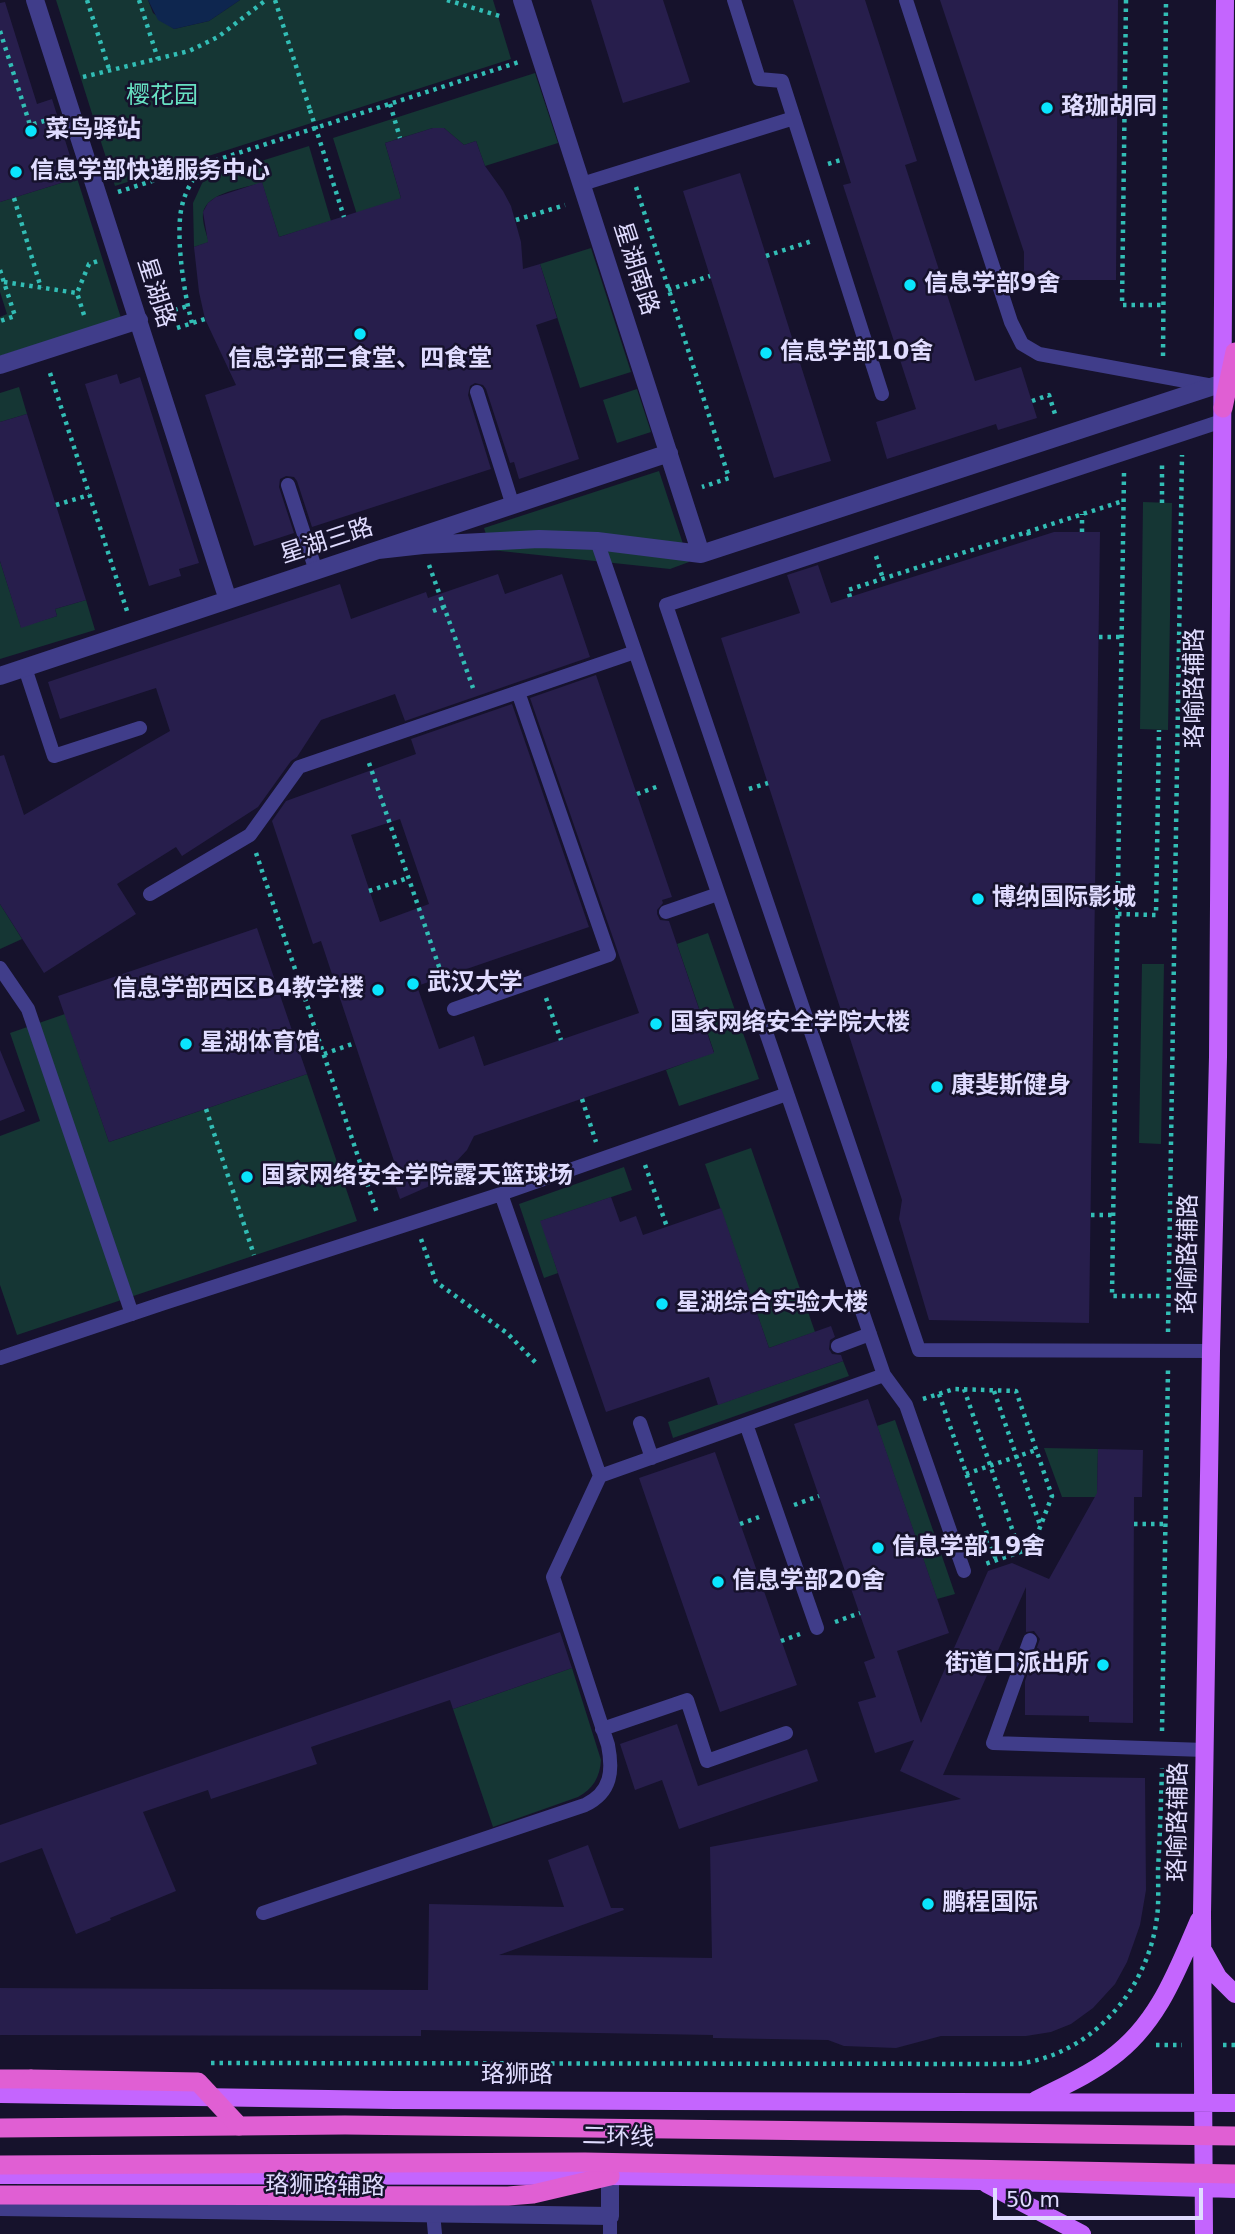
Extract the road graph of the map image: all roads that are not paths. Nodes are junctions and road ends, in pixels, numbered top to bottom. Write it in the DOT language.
graph roads {
  1 [pos="35,0"];
  2 [pos="522,0"];
  3 [pos="734,0"];
  4 [pos="906,0"];
  5 [pos="1225,0"];
  6 [pos="794,118"];
  7 [pos="584,191"];
  8 [pos="139,320"];
  9 [pos="1235,352"];
  10 [pos="0,365"];
  11 [pos="1218,384"];
  12 [pos="477,392"];
  13 [pos="882,394"];
  14 [pos="1222,414"];
  15 [pos="668,453"];
  16 [pos="288,485"];
  17 [pos="513,506"];
  18 [pos="597,541"];
  19 [pos="378,550"];
  20 [pos="701,554"];
  21 [pos="316,571"];
  22 [pos="228,600"];
  23 [pos="635,652"];
  24 [pos="25,668"];
  25 [pos="0,676"];
  26 [pos="518,692"];
  27 [pos="140,728"];
  28 [pos="150,894"];
  29 [pos="718,894"];
  30 [pos="666,912"];
  31 [pos="0,968"];
  32 [pos="454,1009"];
  33 [pos="787,1094"];
  34 [pos="501,1194"];
  35 [pos="132,1314"];
  36 [pos="870,1335"];
  37 [pos="838,1346"];
  38 [pos="1211,1352"];
  39 [pos="0,1358"];
  40 [pos="884,1375"];
  41 [pos="640,1423"];
  42 [pos="746,1424"];
  43 [pos="652,1458"];
  44 [pos="600,1476"];
  45 [pos="964,1571"];
  46 [pos="817,1628"];
  47 [pos="1030,1640"];
  48 [pos="602,1729"];
  49 [pos="786,1734"];
  50 [pos="1205,1751"];
  51 [pos="264,1913"];
  52 [pos="1202,1913"];
  53 [pos="1203,1949"];
  54 [pos="1235,1994"];
  55 [pos="0,2079"];
  56 [pos="0,2094"];
  57 [pos="1033,2102"];
  58 [pos="1204,2102"];
  59 [pos="1235,2103"];
  60 [pos="239,2126"];
  61 [pos="0,2128"];
  62 [pos="1235,2136"];
  63 [pos="0,2165"];
  64 [pos="1235,2174"];
  65 [pos="0,2175"];
  66 [pos="610,2176"];
  67 [pos="981,2181"];
  68 [pos="1202,2188"];
  69 [pos="1235,2189"];
  70 [pos="0,2194"];
  71 [pos="0,2207"];
  72 [pos="433,2213"];
  73 [pos="610,2216"];
  74 [pos="435,2234"];
  75 [pos="610,2234"];
  76 [pos="1082,2234"];
  77 [pos="1204,2234"];
  1 -- 8 [label="street, 星湖路"];
  2 -- 7 [label="street, 星湖南路"];
  3 -- 6 [label="lane"];
  4 -- 11 [label="lane"];
  5 -- 11 [label="main road, 珞喻路辅路"];
  6 -- 7 [label="lane"];
  6 -- 13 [label="lane"];
  7 -- 15 [label="street, 星湖南路"];
  8 -- 10 [label="street"];
  8 -- 22 [label="street, 星湖路"];
  9 -- 14 [label="highway"];
  11 -- 14 [label="main road, 珞喻路辅路"];
  11 -- 20 [label="street"];
  12 -- 17 [label="lane"];
  14 -- 38 [label="main road, 珞喻路辅路"];
  14 -- 38 [label="lane"];
  15 -- 17 [label="street, 星湖三路"];
  15 -- 20 [label="street, 星湖南路"];
  16 -- 21 [label="lane"];
  17 -- 19 [label="street, 星湖三路"];
  18 -- 19 [label="street"];
  18 -- 20 [label="street"];
  18 -- 23 [label="lane"];
  19 -- 21 [label="street, 星湖三路"];
  21 -- 22 [label="street, 星湖三路"];
  22 -- 24 [label="street, 星湖三路"];
  23 -- 26 [label="lane"];
  23 -- 29 [label="lane"];
  24 -- 25 [label="street, 星湖三路"];
  24 -- 27 [label="lane"];
  26 -- 28 [label="lane"];
  26 -- 32 [label="lane"];
  29 -- 30 [label="lane"];
  29 -- 33 [label="lane"];
  31 -- 35 [label="lane"];
  33 -- 34 [label="lane"];
  33 -- 36 [label="lane"];
  34 -- 35 [label="lane"];
  34 -- 44 [label="lane"];
  35 -- 39 [label="lane"];
  36 -- 37 [label="lane"];
  36 -- 40 [label="lane"];
  38 -- 50 [label="main road, 珞喻路辅路"];
  40 -- 42 [label="lane"];
  40 -- 45 [label="lane"];
  41 -- 43 [label="lane"];
  42 -- 43 [label="lane"];
  42 -- 46 [label="lane"];
  43 -- 44 [label="lane"];
  44 -- 48 [label="lane"];
  47 -- 50 [label="lane"];
  48 -- 49 [label="lane"];
  48 -- 51 [label="lane"];
  50 -- 52 [label="main road, 珞喻路辅路"];
  52 -- 53 [label="main road, 珞喻路辅路"];
  52 -- 57 [label="main road"];
  53 -- 54 [label="main road"];
  53 -- 58 [label="main road, 珞喻路辅路"];
  55 -- 60 [label="highway, bridge"];
  56 -- 57 [label="main road, 珞狮路"];
  57 -- 58 [label="main road, 珞狮路"];
  58 -- 59 [label="main road, 珞狮路"];
  58 -- 68 [label="main road, 珞喻路辅路"];
  60 -- 61 [label="highway, 二环线"];
  60 -- 62 [label="highway, 二环线, bridge"];
  63 -- 64 [label="highway, 二环线, bridge"];
  65 -- 66 [label="main road"];
  66 -- 67 [label="main road"];
  66 -- 70 [label="highway"];
  66 -- 73 [label="street"];
  67 -- 68 [label="main road"];
  67 -- 76 [label="main road"];
  68 -- 69 [label="main road"];
  68 -- 77 [label="main road, 珞喻路辅路"];
  71 -- 72 [label="street, 珞狮路辅路"];
  72 -- 73 [label="street, 珞狮路辅路"];
  72 -- 74 [label="lane"];
  73 -- 75 [label="lane"];
}
